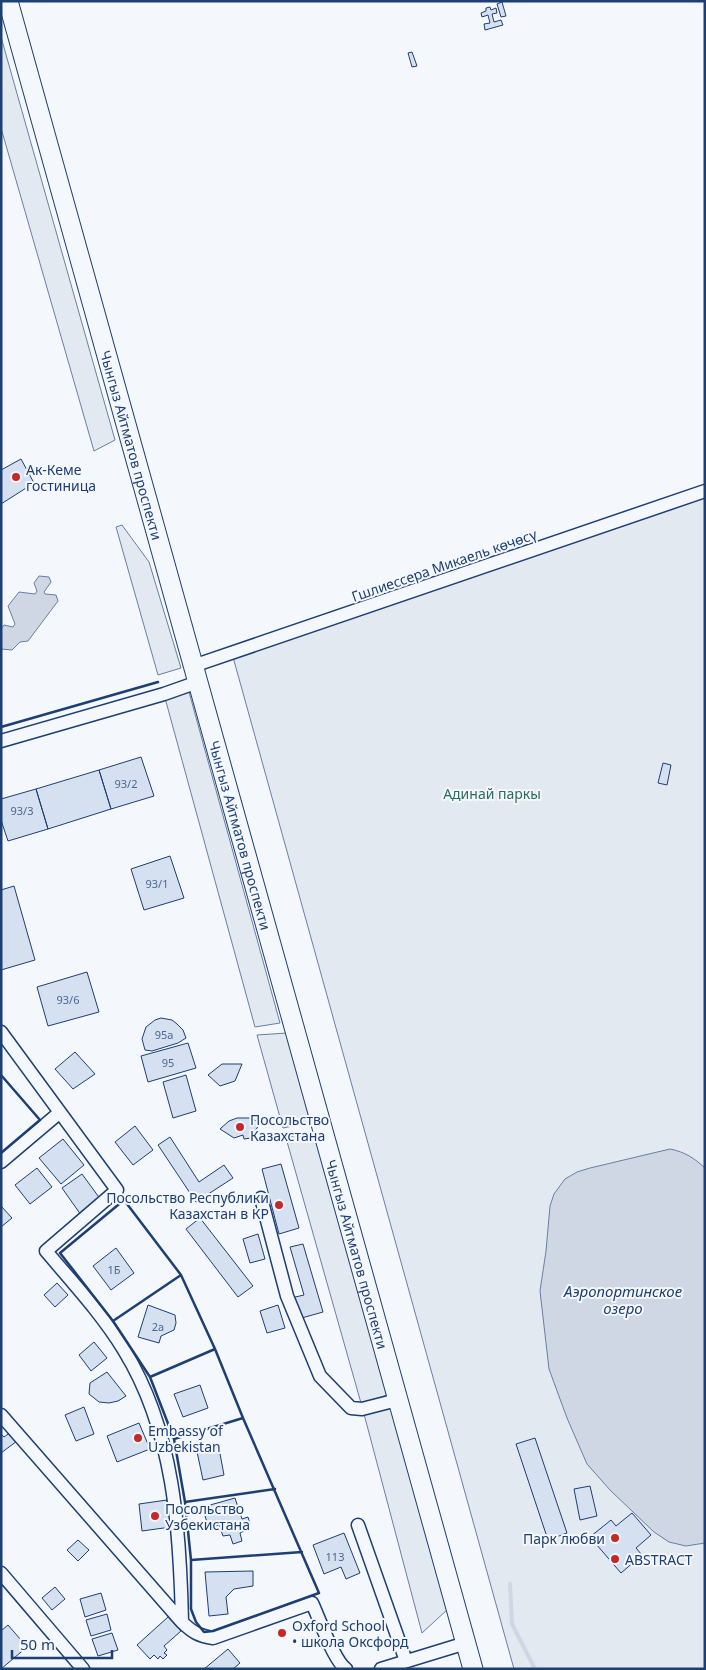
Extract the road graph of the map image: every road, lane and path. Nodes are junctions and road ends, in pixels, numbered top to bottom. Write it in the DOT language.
graph roads {
  1 [pos="8,1"];
  2 [pos="705,490"];
  3 [pos="195,674"];
  4 [pos="1,741"];
  5 [pos="1,1032"];
  6 [pos="59,1113"];
  7 [pos="1,1162"];
  8 [pos="261,1198"];
  9 [pos="398,1400"];
  10 [pos="1,1415"];
  11 [pos="358,1525"];
  12 [pos="1,1573"];
  13 [pos="182,1622"];
  14 [pos="466,1643"];
  15 [pos="406,1661"];
  16 [pos="83,1669"];
  17 [pos="346,1669"];
  18 [pos="381,1669"];
  19 [pos="473,1669"];
  1 -- 3 [label="main road, Чынгыз Айтматов проспекти"];
  2 -- 3 [label="street, Гшлиессера Микаель көчөсү"];
  3 -- 4 [label="street, Гшлиессера Микаель көчөсү"];
  3 -- 9 [label="main road, Чынгыз Айтматов проспекти"];
  5 -- 6 [label="street"];
  6 -- 7 [label="street"];
  6 -- 13 [label="street"];
  8 -- 9 [label="street"];
  9 -- 14 [label="main road, Чынгыз Айтматов проспекти"];
  10 -- 13 [label="street"];
  11 -- 15 [label="street"];
  12 -- 16 [label="street"];
  13 -- 17 [label="street"];
  14 -- 15 [label="street"];
  14 -- 19 [label="main road, Чынгыз Айтматов проспекти"];
  15 -- 18 [label="street"];
}
